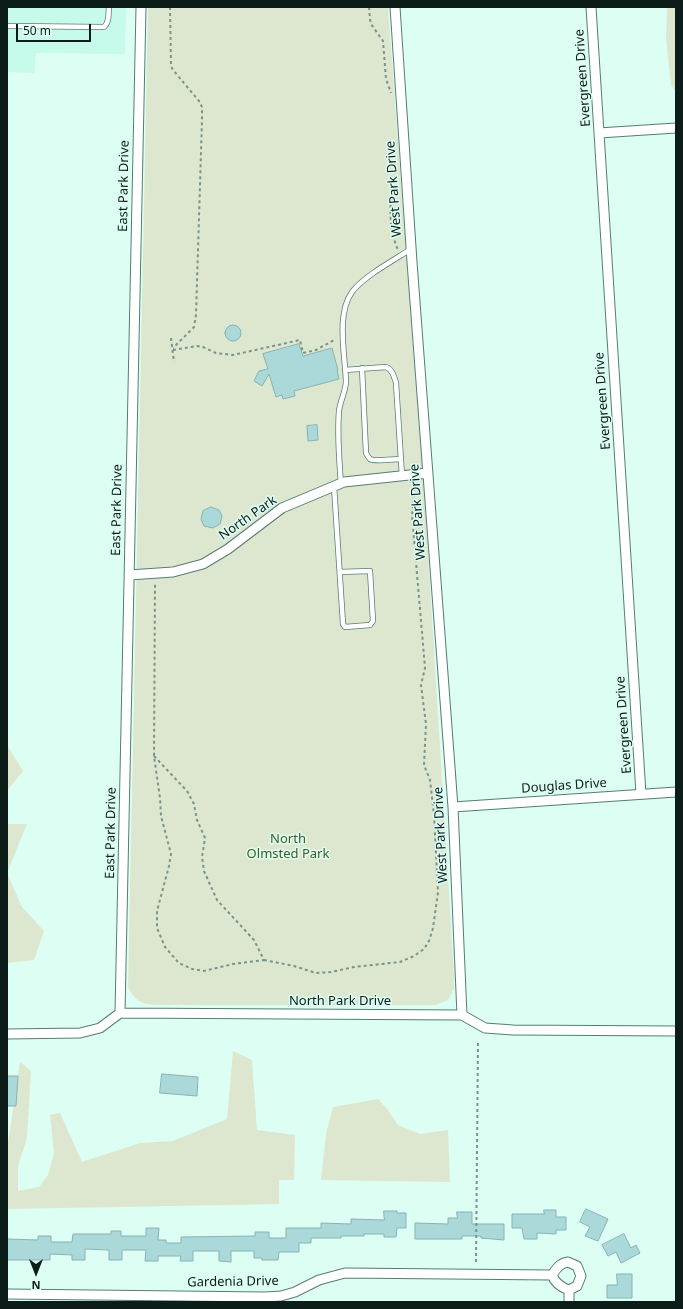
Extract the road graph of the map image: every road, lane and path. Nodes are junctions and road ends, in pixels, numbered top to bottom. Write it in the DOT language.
graph roads {
  1 [pos="109,7"];
  2 [pos="141,7"];
  3 [pos="170,7"];
  4 [pos="369,7"];
  5 [pos="395,7"];
  6 [pos="591,7"];
  7 [pos="7,26"];
  8 [pos="393,98"];
  9 [pos="676,128"];
  10 [pos="599,133"];
  11 [pos="398,184"];
  12 [pos="411,249"];
  13 [pos="398,250"];
  14 [pos="344,335"];
  15 [pos="171,338"];
  16 [pos="173,349"];
  17 [pos="174,362"];
  18 [pos="362,368"];
  19 [pos="345,370"];
  20 [pos="401,459"];
  21 [pos="428,474"];
  22 [pos="402,476"];
  23 [pos="338,485"];
  24 [pos="415,485"];
  25 [pos="340,572"];
  26 [pos="129,575"];
  27 [pos="155,582"];
  28 [pos="154,756"];
  29 [pos="676,792"];
  30 [pos="642,794"];
  31 [pos="453,807"];
  32 [pos="264,960"];
  33 [pos="120,1013"];
  34 [pos="462,1015"];
  35 [pos="676,1031"];
  36 [pos="7,1034"];
  37 [pos="478,1041"];
  38 [pos="476,1262"];
  39 [pos="552,1275"];
  40 [pos="569,1290"];
  41 [pos="7,1294"];
  42 [pos="569,1302"];
  1 -- 7 [label="lane"];
  2 -- 26 [label="street, East Park Drive"];
  3 -- 16 [label="path"];
  4 -- 8 [label="path"];
  5 -- 12 [label="street, West Park Drive"];
  6 -- 10 [label="street, Evergreen Drive"];
  9 -- 10 [label="street"];
  10 -- 30 [label="street, Evergreen Drive"];
  11 -- 13 [label="path"];
  12 -- 14 [label="lane"];
  12 -- 21 [label="street, West Park Drive"];
  14 -- 16 [label="path"];
  14 -- 19 [label="lane"];
  15 -- 16 [label="path"];
  16 -- 17 [label="path"];
  18 -- 19 [label="lane"];
  18 -- 20 [label="lane"];
  18 -- 20 [label="lane"];
  19 -- 23 [label="lane"];
  20 -- 22 [label="lane"];
  21 -- 22 [label="street, North Park"];
  21 -- 31 [label="street, West Park Drive"];
  22 -- 23 [label="street, North Park"];
  23 -- 25 [label="lane"];
  23 -- 26 [label="street, North Park"];
  24 -- 32 [label="path"];
  25 -- 25 [label="lane"];
  26 -- 33 [label="street, East Park Drive"];
  27 -- 28 [label="path"];
  28 -- 32 [label="path"];
  28 -- 32 [label="path"];
  29 -- 30 [label="street, Douglas Drive"];
  30 -- 31 [label="street, Douglas Drive"];
  31 -- 34 [label="street, West Park Drive"];
  33 -- 34 [label="street, North Park Drive"];
  33 -- 36 [label="street"];
  34 -- 35 [label="street, North Park Drive"];
  37 -- 38 [label="path"];
  39 -- 40 [label="street"];
  39 -- 40 [label="street"];
  39 -- 41 [label="street, Gardenia Drive"];
  40 -- 42 [label="street"];
}
